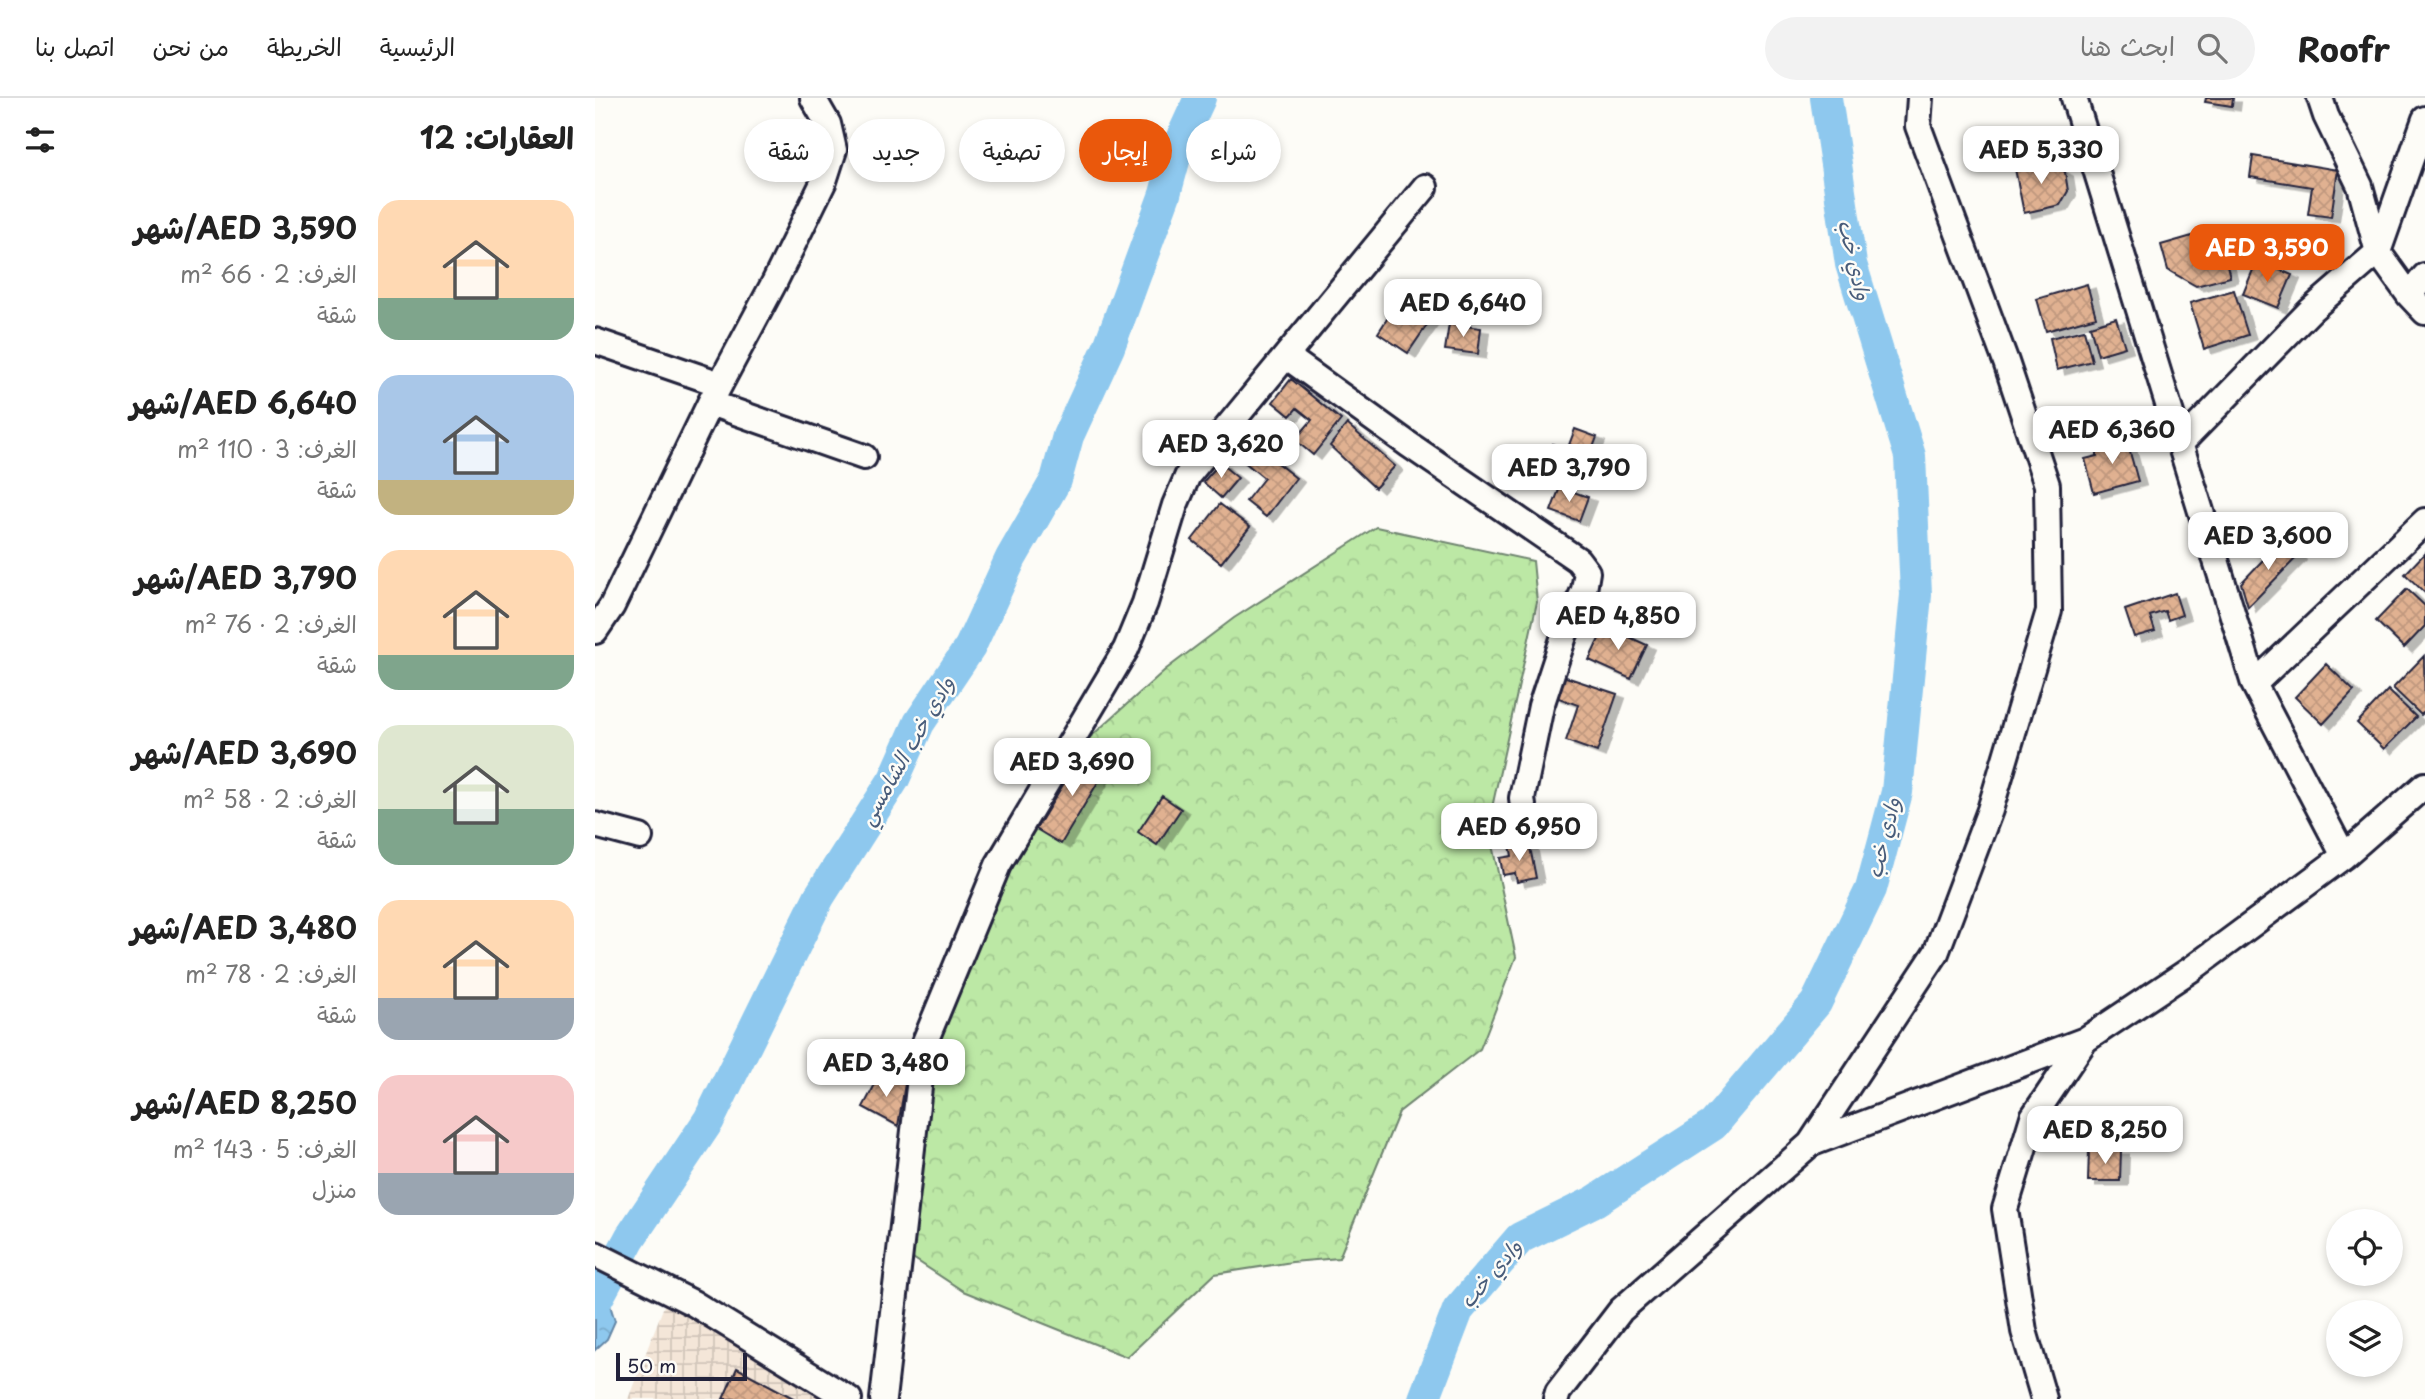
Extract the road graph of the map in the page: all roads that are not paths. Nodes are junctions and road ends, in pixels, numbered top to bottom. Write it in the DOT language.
graph roads {
  1 [pos="813,98"];
  2 [pos="1920,98"];
  3 [pos="2074,98"];
  4 [pos="2321,98"];
  5 [pos="2425,119"];
  6 [pos="1425,187"];
  7 [pos="2378,251"];
  8 [pos="2420,294"];
  9 [pos="595,341"];
  10 [pos="1286,356"];
  11 [pos="715,393"];
  12 [pos="2180,444"];
  13 [pos="864,457"];
  14 [pos="2425,521"];
  15 [pos="595,631"];
  16 [pos="2254,684"];
  17 [pos="2420,796"];
  18 [pos="595,825"];
  19 [pos="1526,830"];
  20 [pos="640,837"];
  21 [pos="2344,856"];
  22 [pos="2085,1040"];
  23 [pos="1810,1144"];
  24 [pos="595,1254"];
  25 [pos="849,1399"];
  26 [pos="883,1399"];
  27 [pos="1556,1399"];
  28 [pos="2044,1399"];
  1 -- 11 [label="street"];
  2 -- 23 [label="street"];
  3 -- 12 [label="street"];
  4 -- 7 [label="street"];
  5 -- 7 [label="street"];
  6 -- 10 [label="street"];
  7 -- 8 [label="street"];
  7 -- 12 [label="street"];
  9 -- 11 [label="street"];
  10 -- 19 [label="street"];
  10 -- 26 [label="street"];
  11 -- 13 [label="street"];
  11 -- 15 [label="street"];
  12 -- 16 [label="street"];
  14 -- 16 [label="street"];
  16 -- 21 [label="street"];
  17 -- 21 [label="street"];
  18 -- 20 [label="street"];
  21 -- 22 [label="street"];
  22 -- 23 [label="street"];
  22 -- 28 [label="street"];
  23 -- 27 [label="street"];
  24 -- 25 [label="street"];
}
